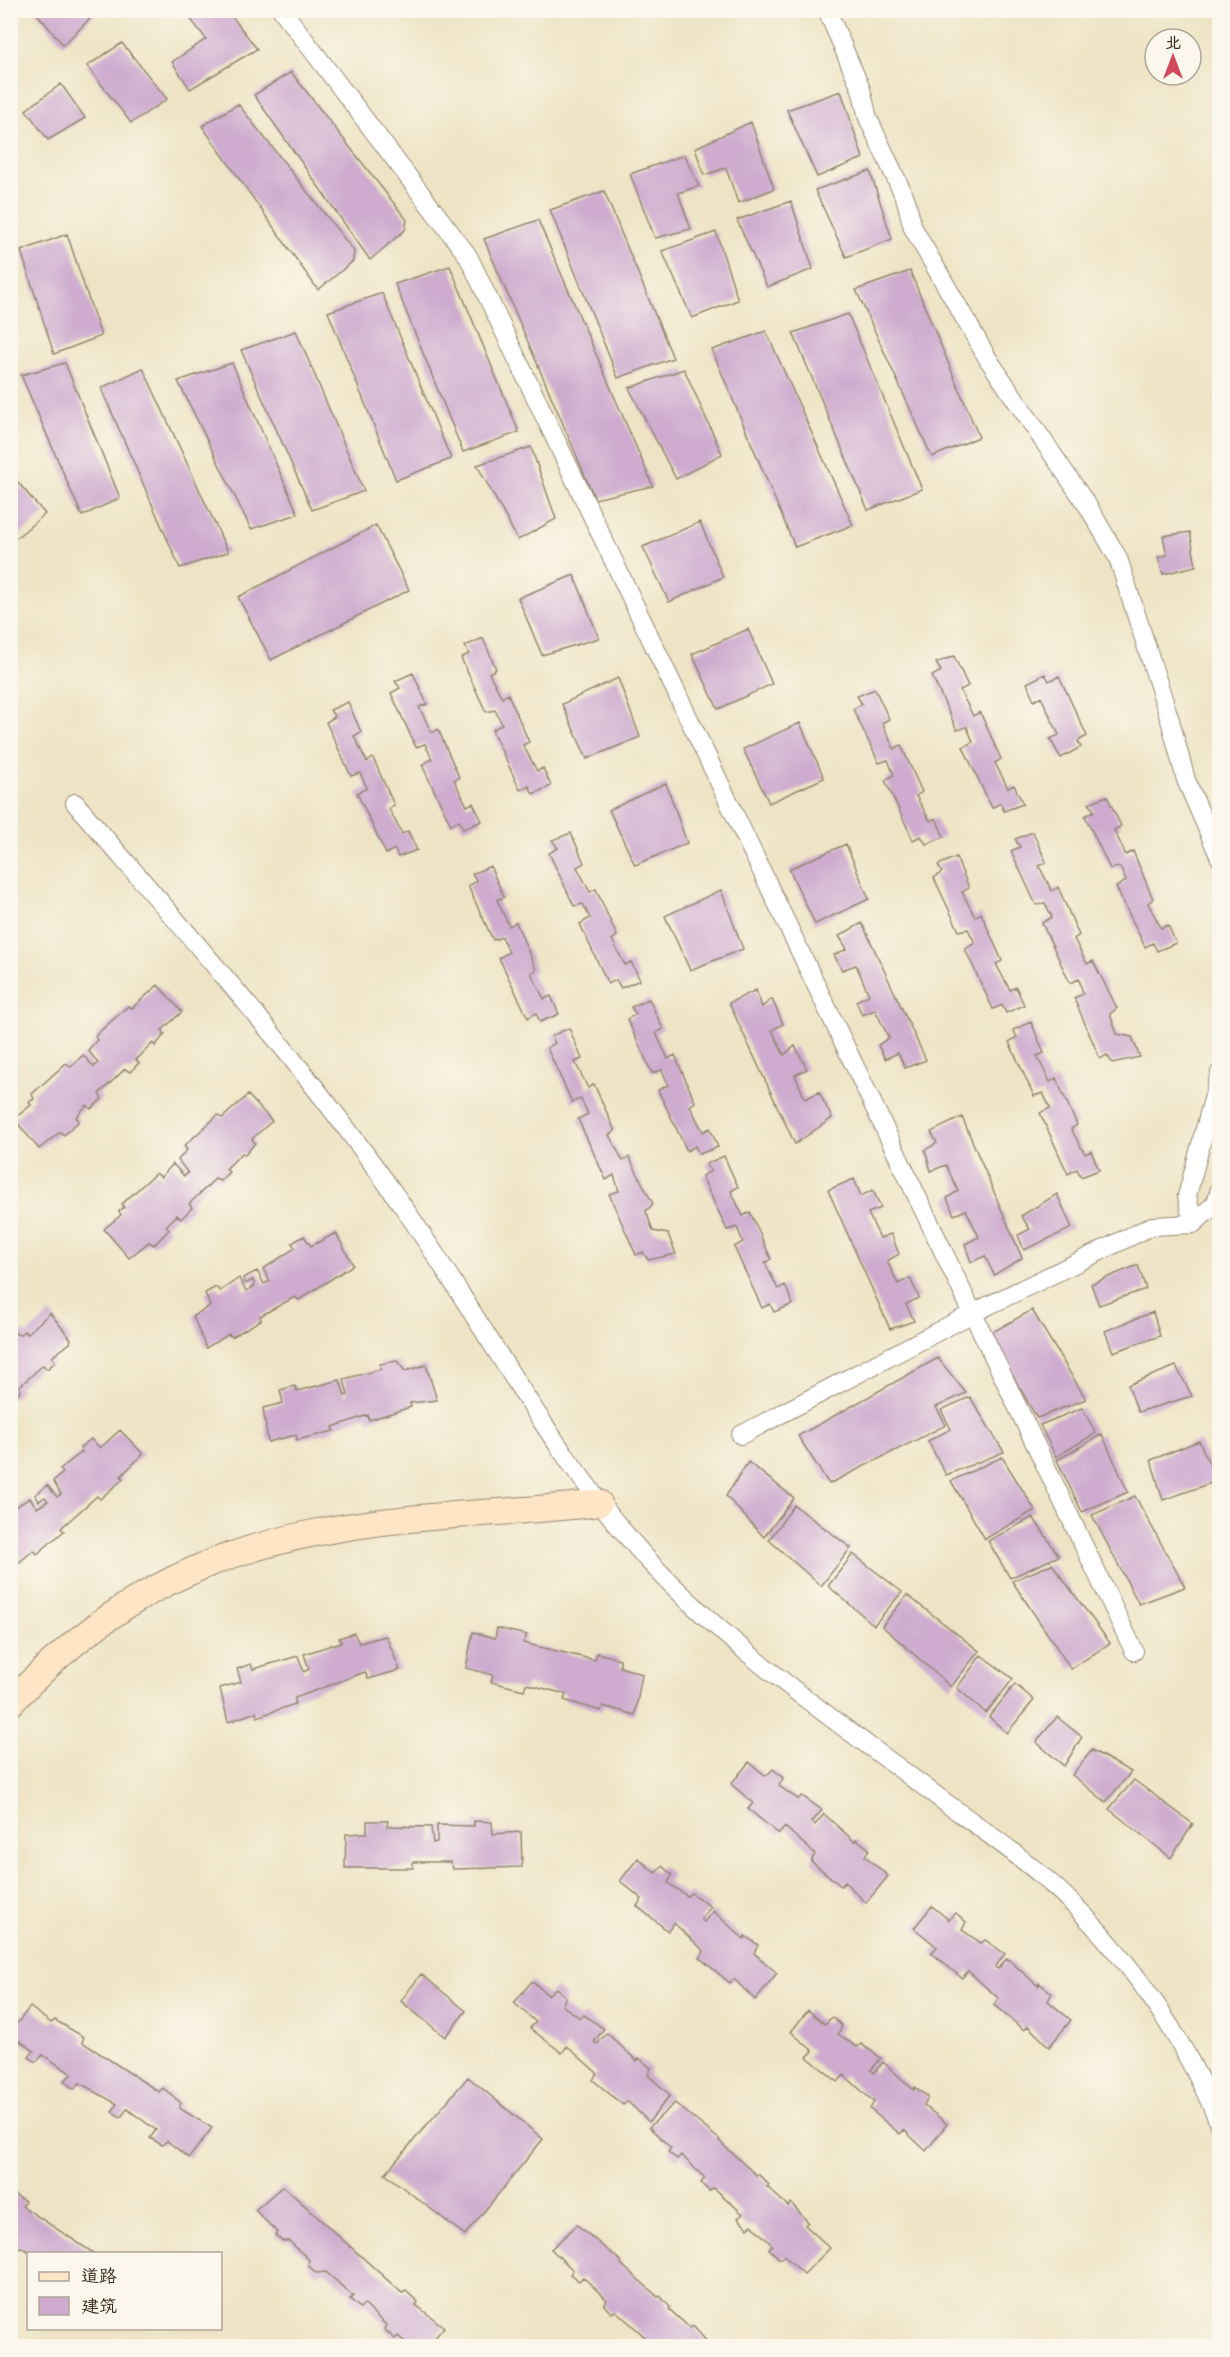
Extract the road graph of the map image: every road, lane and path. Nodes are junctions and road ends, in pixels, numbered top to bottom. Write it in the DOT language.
graph roads {
  1 [pos="282,10"];
  2 [pos="827,10"];
  3 [pos="75,803"];
  4 [pos="1220,858"];
  5 [pos="1220,1073"];
  6 [pos="1220,1189"];
  7 [pos="1194,1224"];
  8 [pos="973,1313"];
  9 [pos="741,1435"];
  10 [pos="600,1503"];
  11 [pos="1134,1651"];
  12 [pos="10,1704"];
  13 [pos="1220,2125"];
  1 -- 8 [label="street"];
  2 -- 4 [label="street"];
  3 -- 10 [label="street"];
  5 -- 7 [label="street"];
  6 -- 7 [label="street"];
  7 -- 8 [label="street"];
  8 -- 9 [label="street"];
  8 -- 11 [label="street"];
  10 -- 12 [label="street"];
  10 -- 13 [label="street"];
}
